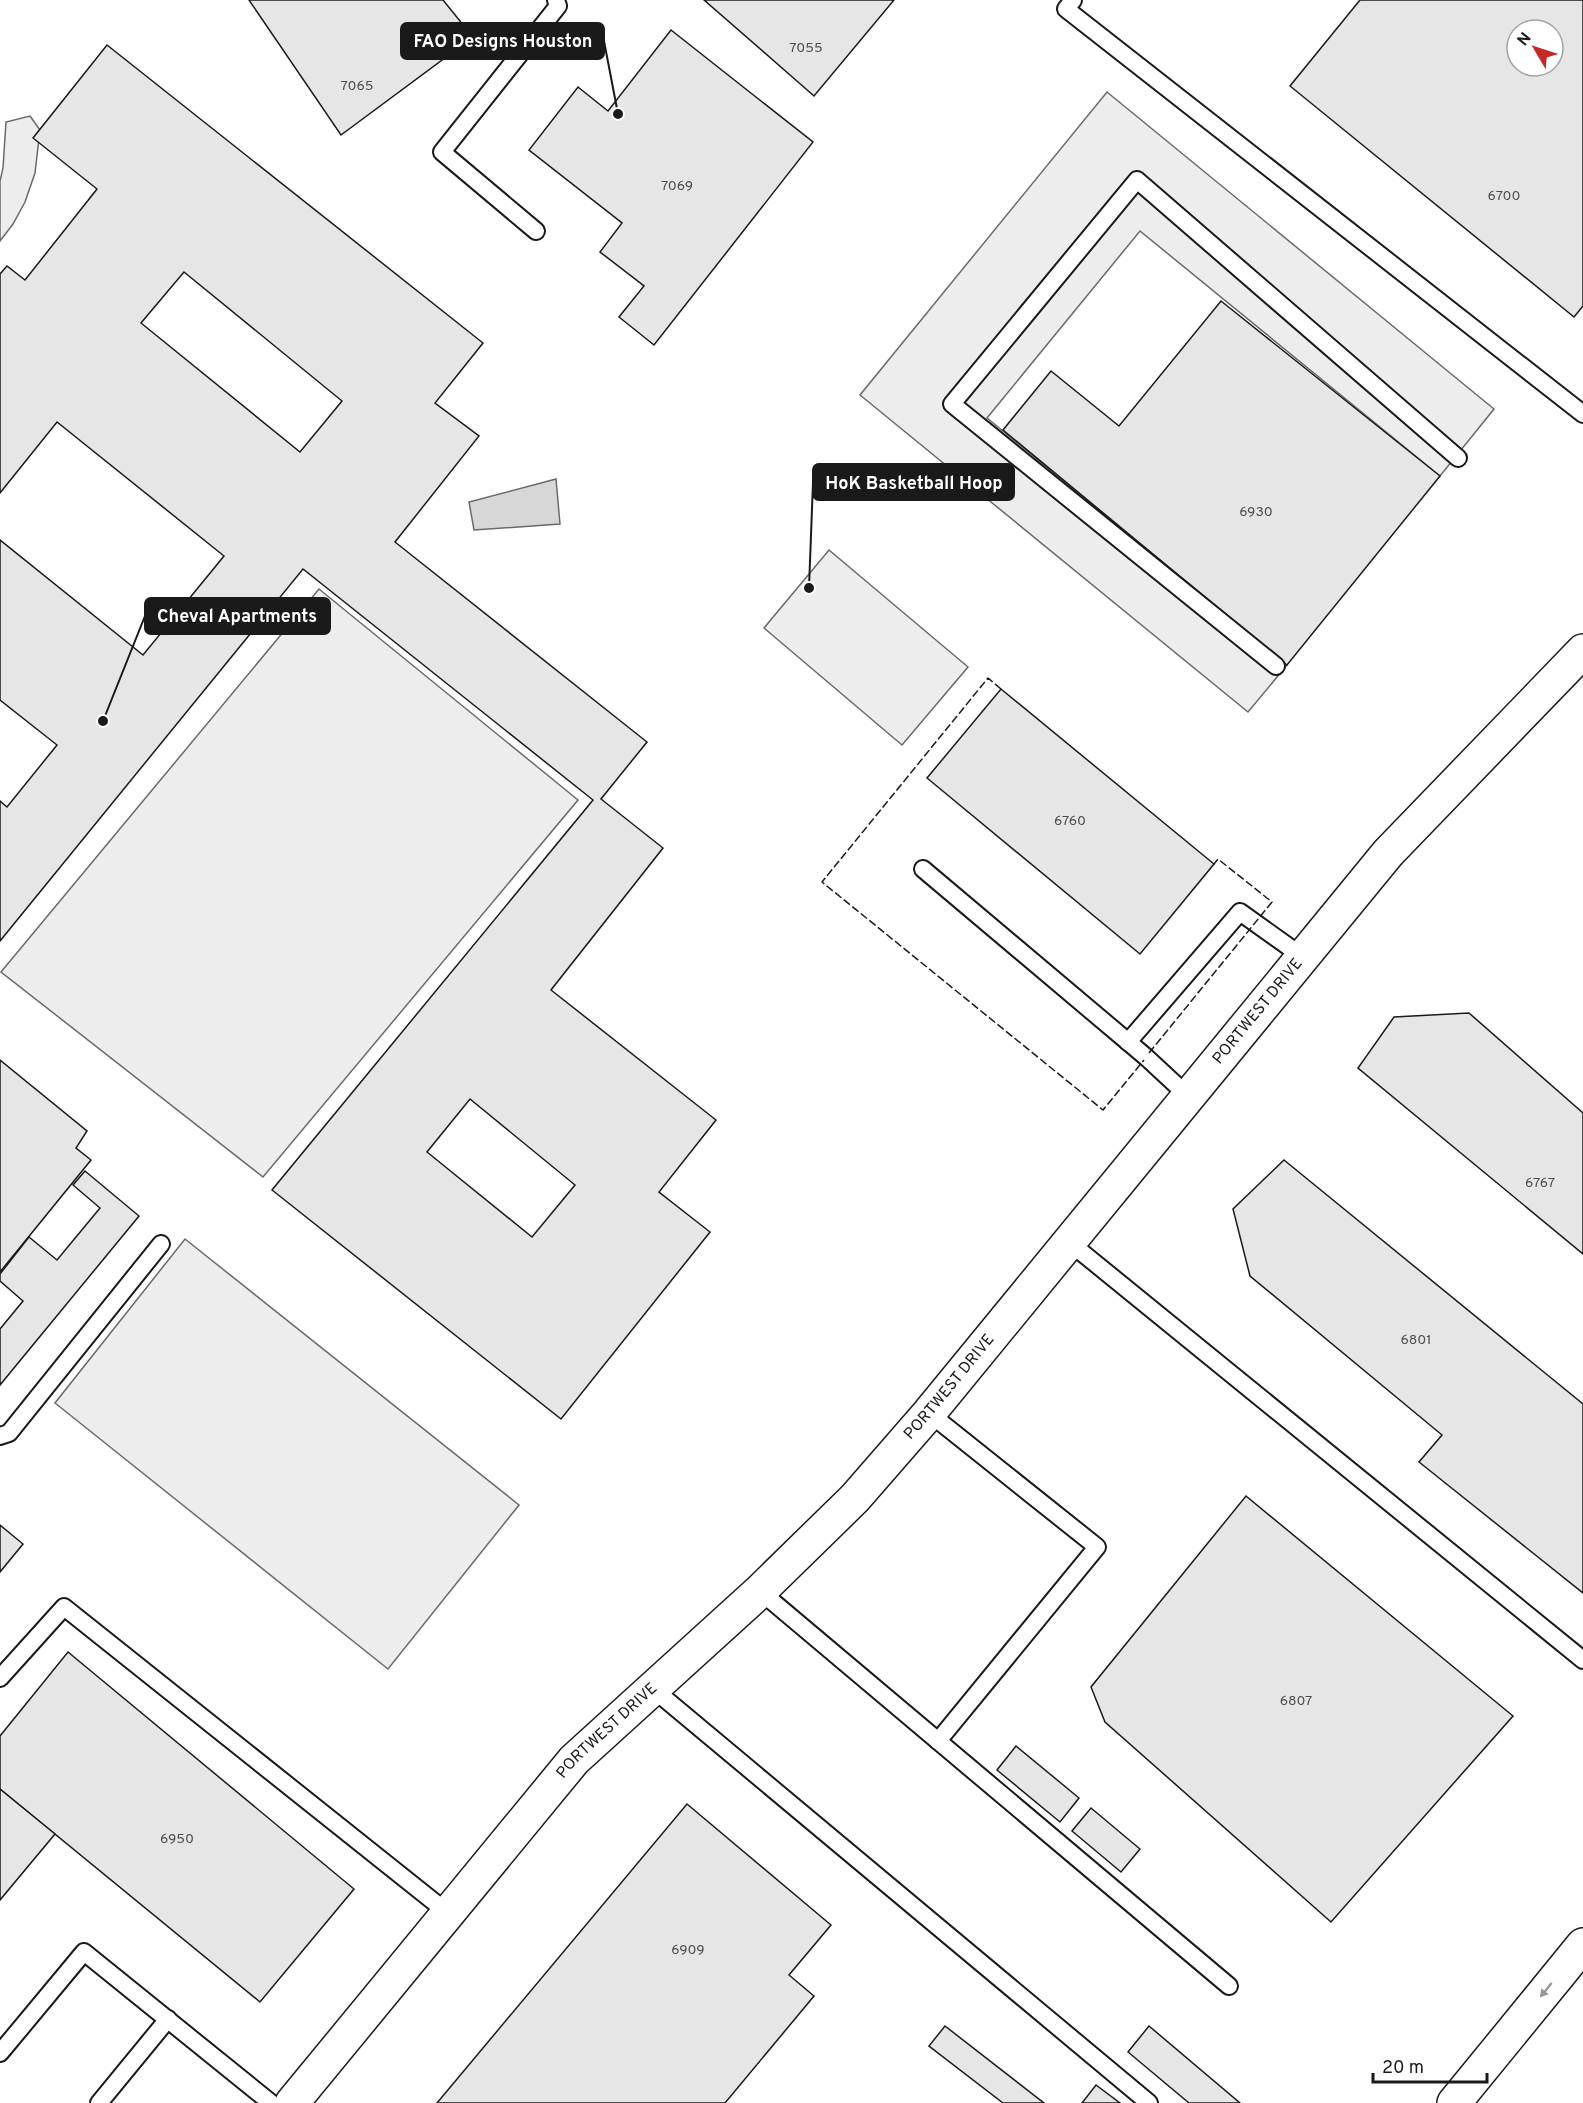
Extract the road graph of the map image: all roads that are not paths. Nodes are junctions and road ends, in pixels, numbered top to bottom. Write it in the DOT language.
graph roads {
  1 [pos="555,0"];
  2 [pos="1073,0"];
  3 [pos="536,231"];
  4 [pos="1583,414"];
  5 [pos="1458,458"];
  6 [pos="1583,651"];
  7 [pos="1276,666"];
  8 [pos="922,868"];
  9 [pos="1303,957"];
  10 [pos="1128,1042"];
  11 [pos="1188,1096"];
  12 [pos="1069,1242"];
  13 [pos="161,1244"];
  14 [pos="929,1413"];
  15 [pos="0,1436"];
  16 [pos="760,1590"];
  17 [pos="1583,1660"];
  18 [pos="0,1678"];
  19 [pos="652,1688"];
  20 [pos="938,1740"];
  21 [pos="448,1912"];
  22 [pos="1583,1945"];
  23 [pos="1229,1986"];
  24 [pos="168,2019"];
  25 [pos="0,2053"];
  26 [pos="99,2103"];
  27 [pos="272,2103"];
  28 [pos="292,2103"];
  29 [pos="1149,2103"];
  30 [pos="1454,2103"];
  1 -- 3 [label="lane"];
  2 -- 4 [label="lane"];
  5 -- 7 [label="lane"];
  6 -- 9 [label="main road, PORTWEST DRIVE"];
  8 -- 10 [label="lane"];
  9 -- 10 [label="lane"];
  9 -- 11 [label="main road, PORTWEST DRIVE"];
  10 -- 11 [label="lane"];
  11 -- 12 [label="main road, PORTWEST DRIVE"];
  12 -- 14 [label="main road, PORTWEST DRIVE"];
  12 -- 17 [label="lane"];
  13 -- 15 [label="lane"];
  14 -- 16 [label="main road, PORTWEST DRIVE"];
  14 -- 20 [label="lane"];
  16 -- 19 [label="main road, PORTWEST DRIVE"];
  16 -- 20 [label="lane"];
  18 -- 21 [label="lane"];
  19 -- 21 [label="main road, PORTWEST DRIVE"];
  19 -- 29 [label="lane"];
  20 -- 23 [label="lane"];
  21 -- 28 [label="main road, PORTWEST DRIVE"];
  22 -- 30 [label="main road, one-way"];
  24 -- 25 [label="lane"];
  24 -- 26 [label="lane"];
  24 -- 27 [label="lane"];
}
